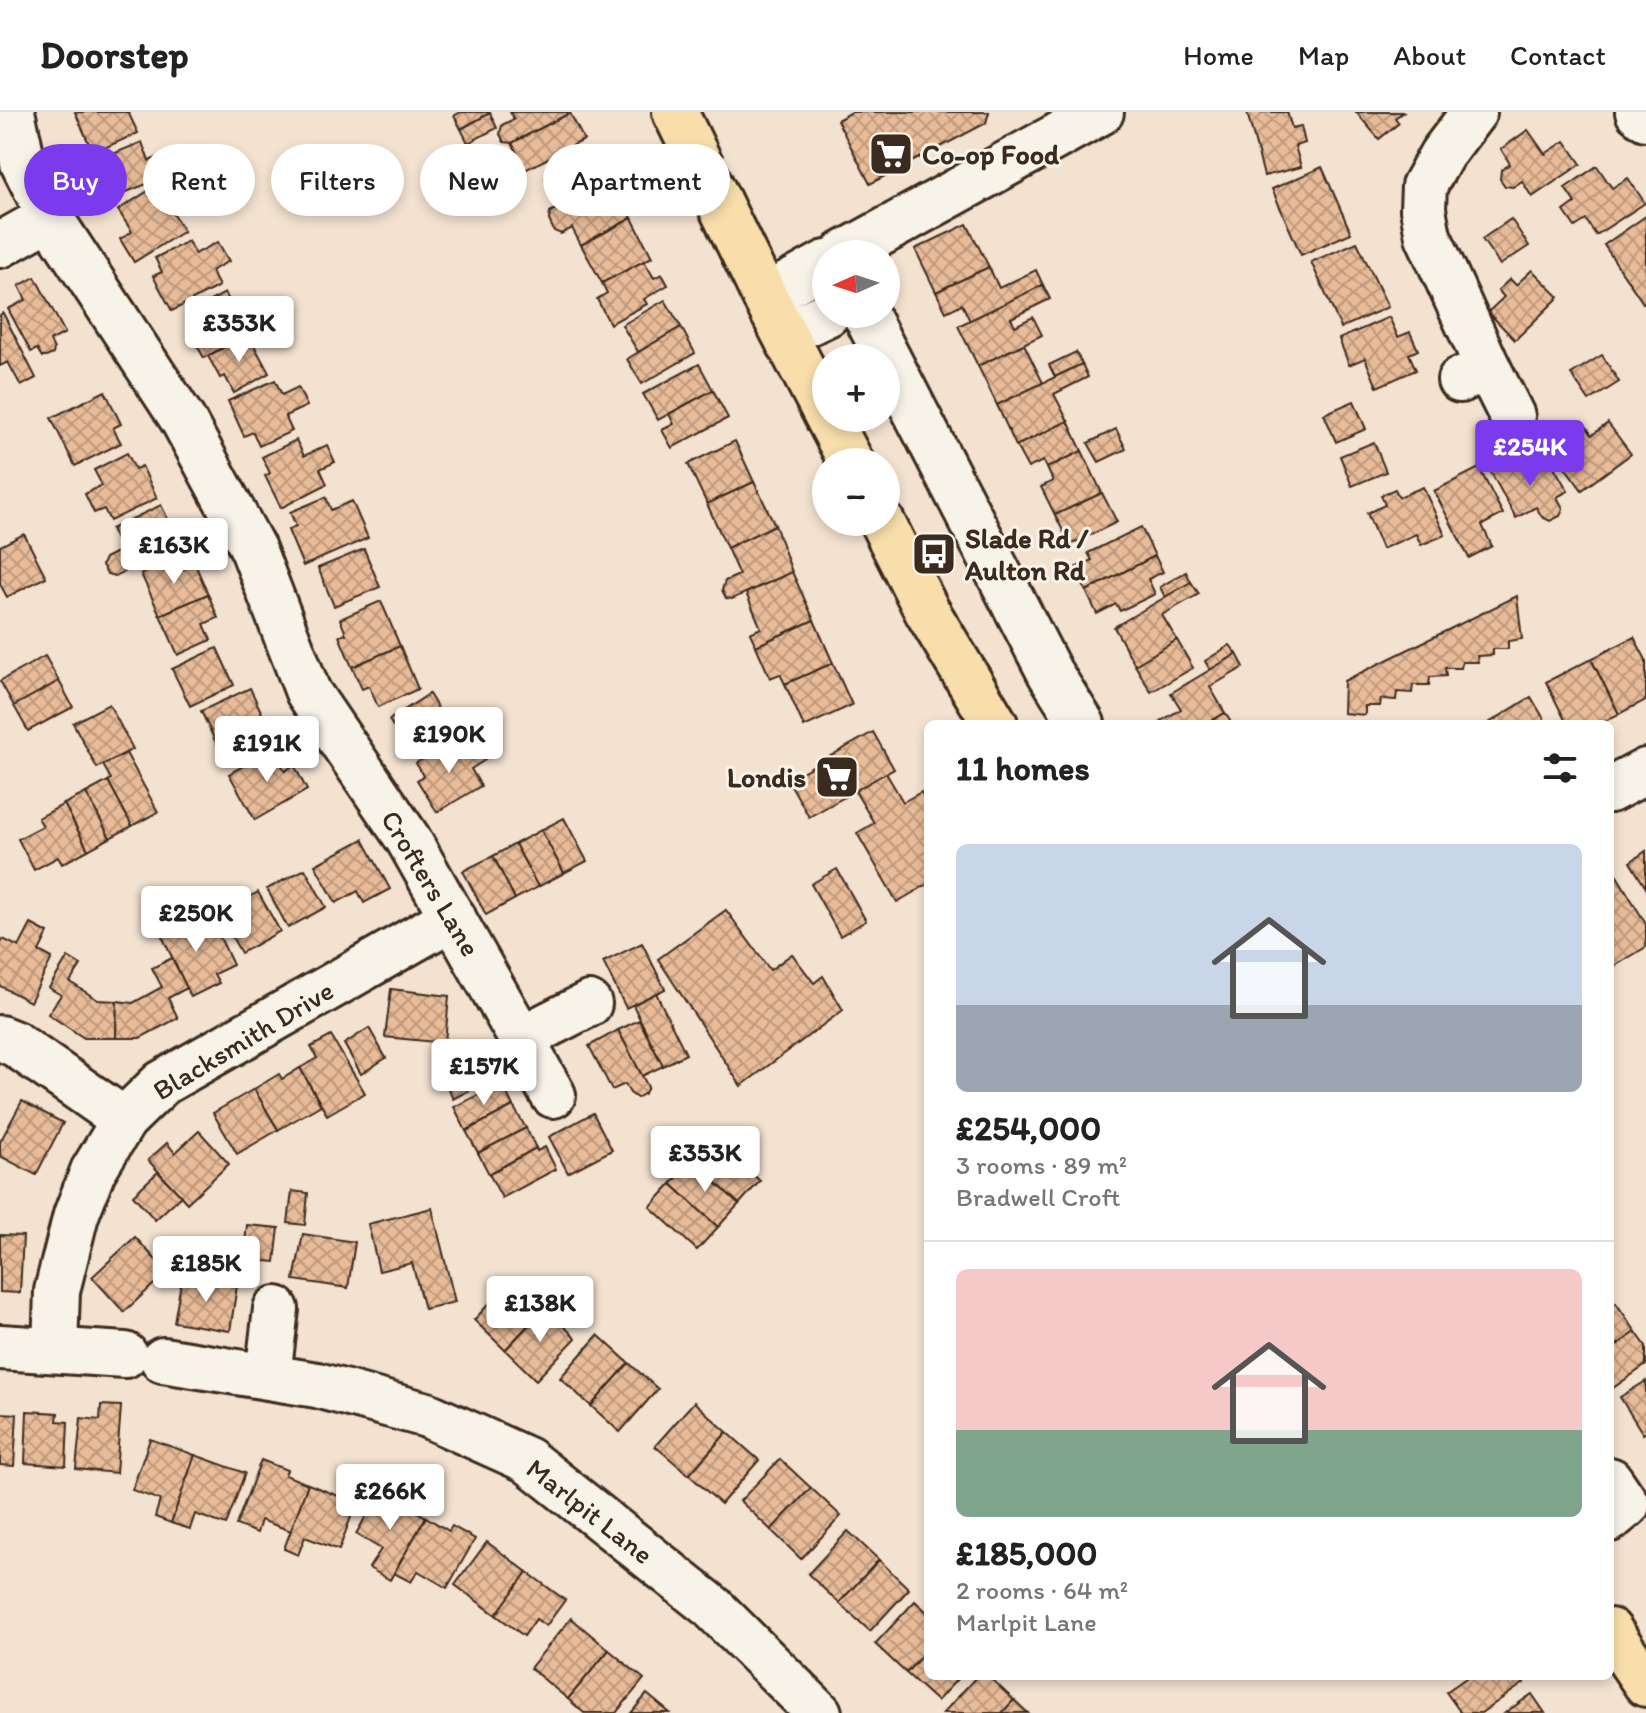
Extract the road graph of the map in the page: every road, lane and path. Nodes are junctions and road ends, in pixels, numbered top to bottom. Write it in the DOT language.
graph roads {
  1 [pos="12,112"];
  2 [pos="675,112"];
  3 [pos="1101,112"];
  4 [pos="1474,112"];
  5 [pos="1638,112"];
  6 [pos="1646,118"];
  7 [pos="50,217"];
  8 [pos="868,240"];
  9 [pos="0,245"];
  10 [pos="812,277"];
  11 [pos="812,314"];
  12 [pos="775,315"];
  13 [pos="872,328"];
  14 [pos="812,387"];
  15 [pos="1512,416"];
  16 [pos="889,536"];
  17 [pos="993,720"];
  18 [pos="1079,720"];
  19 [pos="1646,771"];
  20 [pos="1614,788"];
  21 [pos="453,917"];
  22 [pos="589,1004"];
  23 [pos="0,1038"];
  24 [pos="522,1038"];
  25 [pos="553,1095"];
  26 [pos="124,1120"];
  27 [pos="276,1309"];
  28 [pos="0,1347"];
  29 [pos="55,1349"];
  30 [pos="268,1376"];
  31 [pos="1614,1486"];
  32 [pos="1614,1516"];
  33 [pos="1614,1637"];
  34 [pos="1646,1684"];
  35 [pos="819,1713"];
  1 -- 7 [label="street, Crofters Lane"];
  2 -- 12 [label="main road"];
  3 -- 8 [label="street"];
  4 -- 15 [label="street"];
  5 -- 6 [label="street"];
  7 -- 9 [label="street"];
  7 -- 21 [label="street, Crofters Lane"];
  10 -- 12 [label="street"];
  11 -- 12 [label="street"];
  12 -- 14 [label="main road"];
  13 -- 18 [label="street"];
  16 -- 17 [label="main road"];
  19 -- 20 [label="street"];
  21 -- 24 [label="street, Crofters Lane"];
  21 -- 26 [label="street, Blacksmith Drive"];
  22 -- 24 [label="street"];
  23 -- 26 [label="street"];
  24 -- 25 [label="street, Crofters Lane"];
  26 -- 29 [label="street, Blacksmith Drive"];
  27 -- 30 [label="street"];
  28 -- 29 [label="street, Marlpit Lane"];
  29 -- 30 [label="street, Marlpit Lane"];
  30 -- 35 [label="street, Marlpit Lane"];
  31 -- 32 [label="street"];
  33 -- 34 [label="main road"];
}
